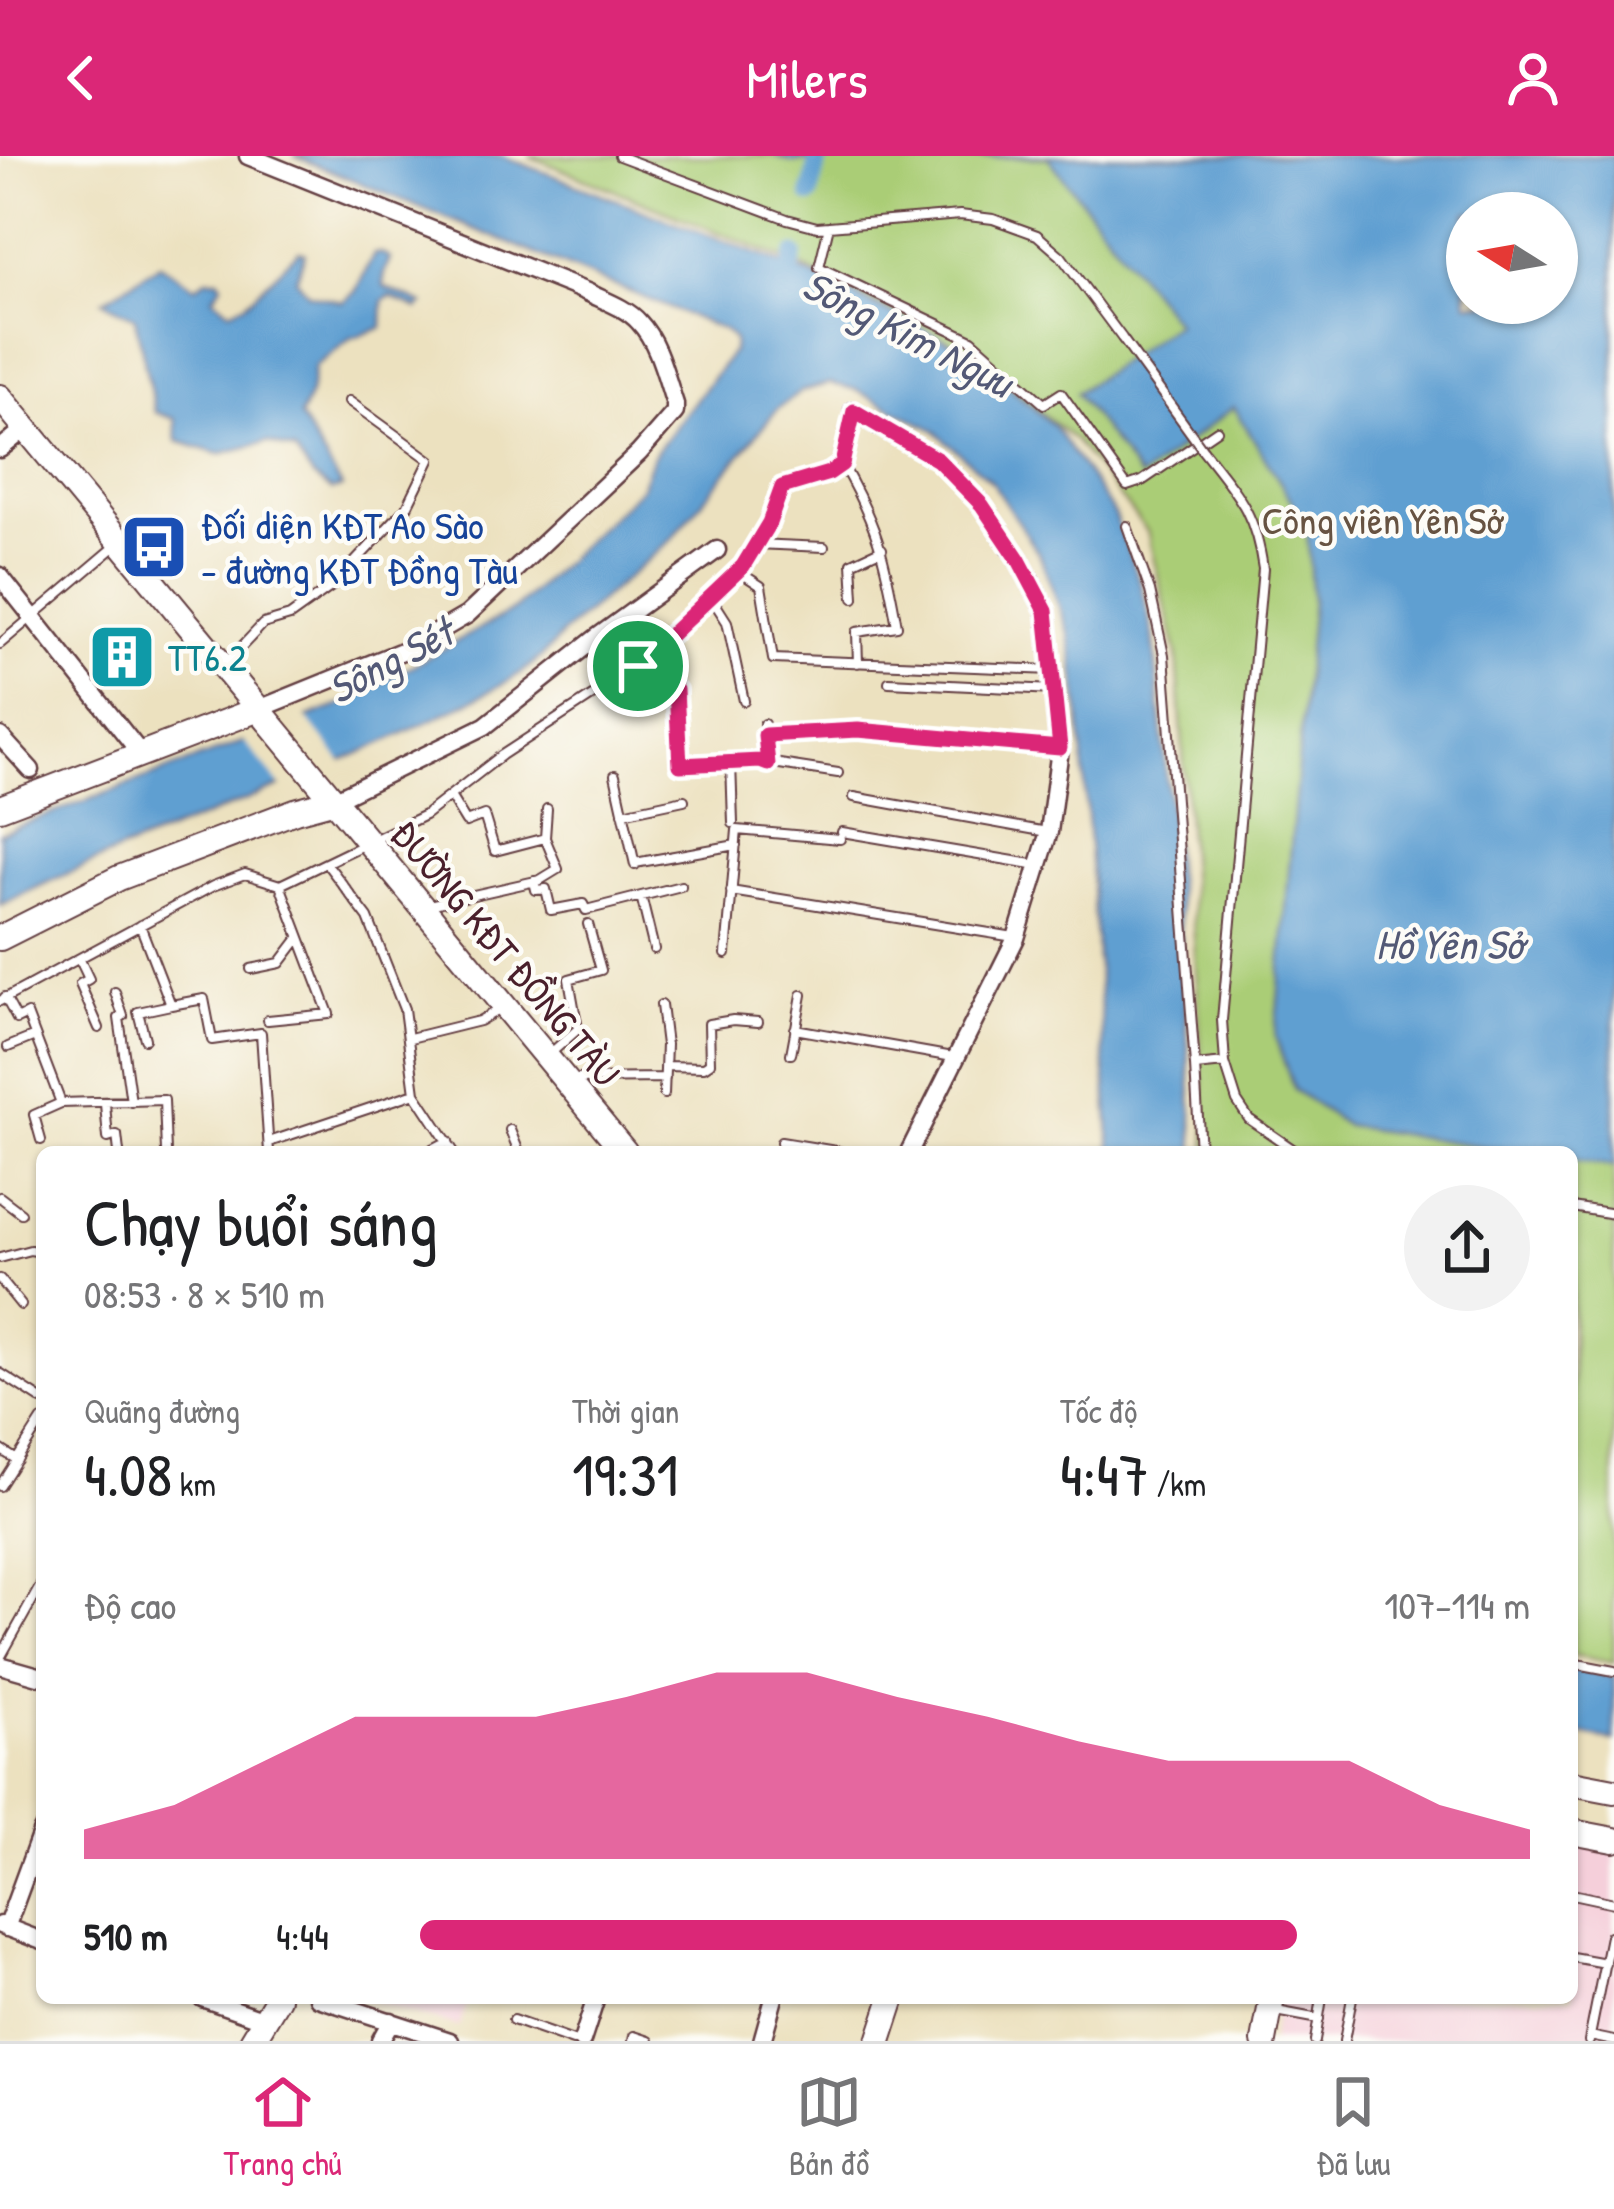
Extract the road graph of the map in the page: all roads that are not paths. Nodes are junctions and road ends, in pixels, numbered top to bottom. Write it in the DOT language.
graph roads {
  1 [pos="248,156"];
  2 [pos="619,156"];
  3 [pos="829,226"];
  4 [pos="0,397"];
  5 [pos="349,401"];
  6 [pos="854,411"];
  7 [pos="26,428"];
  8 [pos="1217,430"];
  9 [pos="0,449"];
  10 [pos="842,464"];
  11 [pos="1127,526"];
  12 [pos="120,542"];
  13 [pos="756,544"];
  14 [pos="824,547"];
  15 [pos="882,549"];
  16 [pos="718,550"];
  17 [pos="738,571"];
  18 [pos="0,576"];
  19 [pos="711,597"];
  20 [pos="854,598"];
  21 [pos="32,617"];
  22 [pos="0,644"];
  23 [pos="858,663"];
  24 [pos="638,666"];
  25 [pos="224,667"];
  26 [pos="1052,670"];
  27 [pos="889,682"];
  28 [pos="1054,690"];
  29 [pos="744,701"];
  30 [pos="263,713"];
  31 [pos="764,724"];
  32 [pos="765,735"];
  33 [pos="0,736"];
  34 [pos="1060,748"];
  35 [pos="141,754"];
  36 [pos="731,762"];
  37 [pos="768,764"];
  38 [pos="32,770"];
  39 [pos="838,773"];
  40 [pos="615,776"];
  41 [pos="324,790"];
  42 [pos="450,796"];
  43 [pos="854,796"];
  44 [pos="684,800"];
  45 [pos="0,808"];
  46 [pos="547,809"];
  47 [pos="623,813"];
  48 [pos="735,827"];
  49 [pos="1048,832"];
  50 [pos="545,838"];
  51 [pos="368,845"];
  52 [pos="736,845"];
  53 [pos="327,864"];
  54 [pos="1040,866"];
  55 [pos="537,880"];
  56 [pos="280,885"];
  57 [pos="681,886"];
  58 [pos="731,891"];
  59 [pos="641,896"];
  60 [pos="420,908"];
  61 [pos="588,924"];
  62 [pos="140,926"];
  63 [pos="300,937"];
  64 [pos="0,938"];
  65 [pos="1016,938"];
  66 [pos="654,950"];
  67 [pos="726,954"];
  68 [pos="80,960"];
  69 [pos="251,969"];
  70 [pos="115,992"];
  71 [pos="802,995"];
  72 [pos="2,999"];
  73 [pos="661,1004"];
  74 [pos="171,1005"];
  75 [pos="503,1008"];
  76 [pos="268,1020"];
  77 [pos="758,1022"];
  78 [pos="99,1028"];
  79 [pos="796,1028"];
  80 [pos="35,1036"];
  81 [pos="410,1038"];
  82 [pos="145,1039"];
  83 [pos="8,1047"];
  84 [pos="791,1054"];
  85 [pos="546,1057"];
  86 [pos="958,1058"];
  87 [pos="1225,1064"];
  88 [pos="665,1066"];
  89 [pos="1195,1066"];
  90 [pos="665,1078"];
  91 [pos="564,1079"];
  92 [pos="415,1093"];
  93 [pos="664,1094"];
  94 [pos="131,1102"];
  95 [pos="61,1103"];
  96 [pos="105,1104"];
  97 [pos="510,1130"];
  98 [pos="40,1139"];
  99 [pos="448,1141"];
  100 [pos="781,1142"];
  101 [pos="118,1146"];
  102 [pos="166,1146"];
  103 [pos="268,1146"];
  104 [pos="271,1146"];
  105 [pos="439,1146"];
  106 [pos="451,1146"];
  107 [pos="517,1146"];
  108 [pos="620,1146"];
  109 [pos="805,1146"];
  110 [pos="912,1146"];
  111 [pos="1200,1146"];
  112 [pos="1289,1146"];
  113 [pos="0,1197"];
  114 [pos="1578,1208"];
  115 [pos="21,1213"];
  116 [pos="1614,1214"];
  117 [pos="36,1251"];
  118 [pos="0,1258"];
  119 [pos="0,1280"];
  120 [pos="21,1305"];
  121 [pos="0,1373"];
  122 [pos="36,1396"];
  123 [pos="36,1429"];
  124 [pos="0,1449"];
  125 [pos="16,1460"];
  126 [pos="0,1486"];
  127 [pos="36,1594"];
  128 [pos="0,1662"];
  129 [pos="1578,1664"];
  130 [pos="1614,1671"];
  131 [pos="36,1675"];
  132 [pos="1578,1785"];
  133 [pos="1614,1791"];
  134 [pos="1578,1833"];
  135 [pos="1614,1840"];
  136 [pos="36,1845"];
  137 [pos="1578,1895"];
  138 [pos="1614,1903"];
  139 [pos="3,1926"];
  140 [pos="1610,1936"];
  141 [pos="36,1939"];
  142 [pos="1578,1958"];
  143 [pos="1604,1963"];
  144 [pos="219,2004"];
  145 [pos="337,2004"];
  146 [pos="594,2004"];
  147 [pos="772,2004"];
  148 [pos="890,2004"];
  149 [pos="1271,2004"];
  150 [pos="1321,2004"];
  151 [pos="1351,2004"];
  152 [pos="1319,2019"];
  153 [pos="265,2020"];
  154 [pos="513,2020"];
  155 [pos="391,2021"];
  156 [pos="1590,2038"];
  157 [pos="380,2041"];
  158 [pos="450,2041"];
  159 [pos="573,2041"];
  160 [pos="582,2041"];
  161 [pos="633,2041"];
  162 [pos="649,2041"];
  163 [pos="762,2041"];
  164 [pos="879,2041"];
  165 [pos="1264,2041"];
  166 [pos="1315,2041"];
  167 [pos="1343,2041"];
  168 [pos="1614,2041"];
  1 -- 30 [label="street"];
  2 -- 3 [label="lane"];
  3 -- 8 [label="lane"];
  3 -- 87 [label="lane, bridge"];
  4 -- 7 [label="main road"];
  5 -- 25 [label="lane"];
  6 -- 10 [label="lane"];
  6 -- 26 [label="street"];
  7 -- 9 [label="street"];
  7 -- 12 [label="main road"];
  10 -- 13 [label="lane"];
  10 -- 15 [label="lane"];
  11 -- 89 [label="lane"];
  12 -- 21 [label="lane"];
  12 -- 25 [label="main road"];
  13 -- 14 [label="lane"];
  13 -- 17 [label="lane"];
  15 -- 20 [label="lane"];
  15 -- 23 [label="lane"];
  16 -- 41 [label="street"];
  17 -- 19 [label="lane"];
  17 -- 23 [label="lane"];
  18 -- 21 [label="street"];
  19 -- 24 [label="lane"];
  19 -- 29 [label="lane"];
  21 -- 22 [label="lane"];
  21 -- 35 [label="street"];
  23 -- 26 [label="lane"];
  24 -- 36 [label="lane"];
  24 -- 42 [label="lane"];
  25 -- 30 [label="main road"];
  26 -- 28 [label="street"];
  27 -- 28 [label="lane"];
  28 -- 34 [label="street"];
  30 -- 35 [label="main road"];
  30 -- 41 [label="main road, ĐƯỜNG KĐT ĐỒNG TÀU"];
  31 -- 32 [label="lane"];
  32 -- 34 [label="lane"];
  32 -- 37 [label="lane"];
  33 -- 38 [label="street"];
  34 -- 49 [label="street"];
  35 -- 45 [label="main road"];
  36 -- 37 [label="lane"];
  36 -- 48 [label="lane"];
  37 -- 39 [label="lane"];
  40 -- 47 [label="lane"];
  41 -- 51 [label="main road, ĐƯỜNG KĐT ĐỒNG TÀU"];
  41 -- 64 [label="main road"];
  42 -- 50 [label="lane"];
  42 -- 51 [label="lane"];
  43 -- 49 [label="lane"];
  44 -- 47 [label="lane"];
  46 -- 50 [label="lane"];
  47 -- 52 [label="lane"];
  48 -- 52 [label="lane"];
  48 -- 54 [label="lane"];
  49 -- 54 [label="street"];
  50 -- 55 [label="lane"];
  51 -- 53 [label="lane"];
  51 -- 60 [label="main road, ĐƯỜNG KĐT ĐỒNG TÀU"];
  52 -- 58 [label="lane"];
  53 -- 56 [label="lane"];
  53 -- 81 [label="lane"];
  54 -- 65 [label="street"];
  55 -- 59 [label="lane"];
  55 -- 60 [label="lane"];
  56 -- 62 [label="lane"];
  56 -- 63 [label="lane"];
  57 -- 59 [label="lane"];
  58 -- 65 [label="lane"];
  58 -- 67 [label="lane"];
  59 -- 66 [label="lane"];
  60 -- 75 [label="main road, ĐƯỜNG KĐT ĐỒNG TÀU"];
  61 -- 85 [label="lane"];
  62 -- 68 [label="lane"];
  62 -- 74 [label="lane"];
  63 -- 69 [label="lane"];
  63 -- 76 [label="lane"];
  65 -- 86 [label="street"];
  68 -- 72 [label="lane"];
  68 -- 78 [label="lane"];
  70 -- 94 [label="lane"];
  71 -- 79 [label="lane"];
  72 -- 80 [label="lane"];
  73 -- 88 [label="lane"];
  74 -- 82 [label="lane"];
  74 -- 103 [label="lane"];
  75 -- 81 [label="lane"];
  75 -- 85 [label="main road, ĐƯỜNG KĐT ĐỒNG TÀU"];
  77 -- 88 [label="lane"];
  79 -- 84 [label="lane"];
  79 -- 86 [label="lane"];
  80 -- 83 [label="lane"];
  80 -- 95 [label="lane"];
  81 -- 92 [label="lane"];
  85 -- 91 [label="main road, ĐƯỜNG KĐT ĐỒNG TÀU"];
  86 -- 110 [label="street"];
  87 -- 89 [label="lane"];
  87 -- 112 [label="lane"];
  88 -- 90 [label="lane"];
  89 -- 111 [label="lane"];
  90 -- 91 [label="lane"];
  90 -- 93 [label="lane"];
  91 -- 108 [label="main road, ĐƯỜNG KĐT ĐỒNG TÀU"];
  92 -- 99 [label="lane"];
  92 -- 104 [label="lane"];
  94 -- 96 [label="lane"];
  94 -- 102 [label="lane"];
  95 -- 96 [label="lane"];
  95 -- 98 [label="lane"];
  96 -- 101 [label="lane"];
  97 -- 107 [label="lane"];
  99 -- 105 [label="lane"];
  99 -- 106 [label="lane"];
  100 -- 109 [label="lane"];
  113 -- 115 [label="lane"];
  114 -- 116 [label="lane"];
  117 -- 118 [label="lane"];
  119 -- 120 [label="lane"];
  121 -- 122 [label="lane"];
  123 -- 125 [label="lane"];
  124 -- 125 [label="lane"];
  125 -- 126 [label="lane"];
  127 -- 128 [label="lane"];
  128 -- 131 [label="street"];
  129 -- 130 [label="lane"];
  132 -- 133 [label="main road"];
  134 -- 135 [label="main road"];
  136 -- 139 [label="street"];
  137 -- 138 [label="lane"];
  139 -- 141 [label="street"];
  140 -- 143 [label="lane"];
  142 -- 143 [label="lane"];
  143 -- 156 [label="lane"];
  144 -- 153 [label="street"];
  145 -- 155 [label="street"];
  146 -- 160 [label="street"];
  147 -- 163 [label="street"];
  148 -- 164 [label="main road"];
  149 -- 152 [label="lane"];
  149 -- 165 [label="main road"];
  150 -- 152 [label="lane"];
  151 -- 167 [label="lane"];
  152 -- 166 [label="lane"];
  154 -- 159 [label="lane"];
  155 -- 157 [label="street"];
  155 -- 158 [label="street"];
  156 -- 168 [label="lane"];
  161 -- 162 [label="lane"];
}
